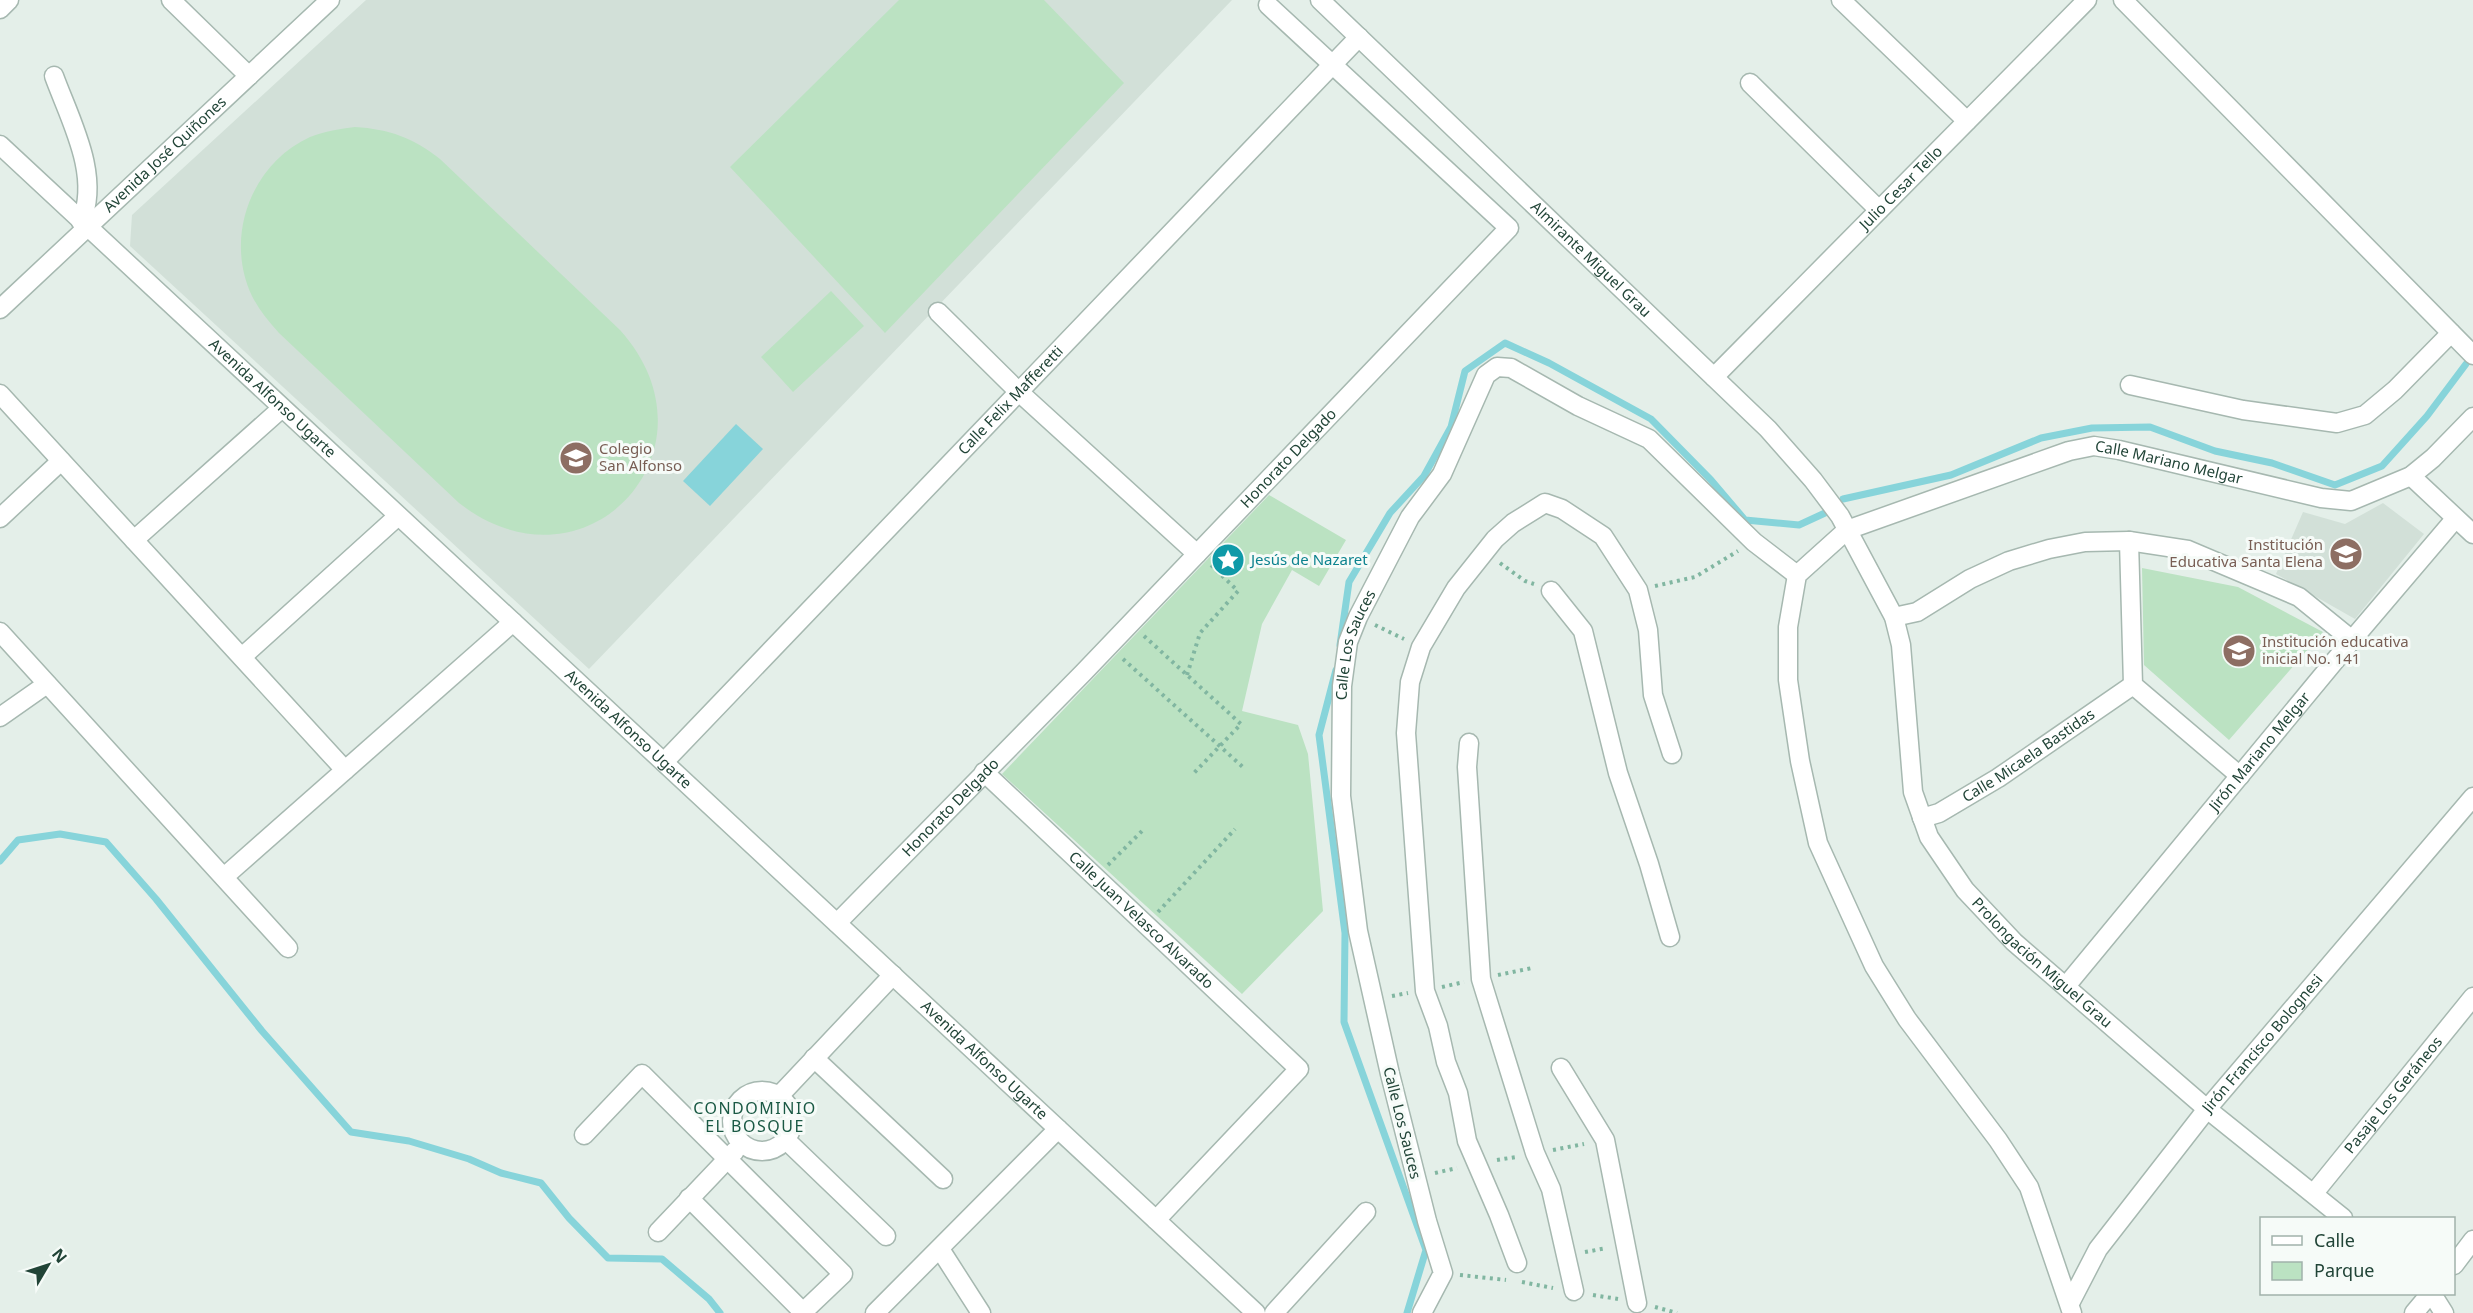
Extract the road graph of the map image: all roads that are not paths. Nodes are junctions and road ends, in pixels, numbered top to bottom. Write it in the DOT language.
graph roads {
  1 [pos="9,0"];
  2 [pos="171,0"];
  3 [pos="330,0"];
  4 [pos="1320,0"];
  5 [pos="1841,0"];
  6 [pos="2086,0"];
  7 [pos="2123,0"];
  8 [pos="1268,5"];
  9 [pos="0,9"];
  10 [pos="1359,37"];
  11 [pos="1333,64"];
  12 [pos="54,76"];
  13 [pos="249,76"];
  14 [pos="1750,83"];
  15 [pos="1967,121"];
  16 [pos="0,145"];
  17 [pos="1879,210"];
  18 [pos="84,225"];
  19 [pos="0,309"];
  20 [pos="939,312"];
  21 [pos="2451,333"];
  22 [pos="2473,355"];
  23 [pos="1714,377"];
  24 [pos="2130,385"];
  25 [pos="1018,392"];
  26 [pos="0,394"];
  27 [pos="282,408"];
  28 [pos="2473,417"];
  29 [pos="61,461"];
  30 [pos="2411,476"];
  31 [pos="398,516"];
  32 [pos="0,518"];
  33 [pos="2455,519"];
  34 [pos="1847,530"];
  35 [pos="2473,534"];
  36 [pos="134,540"];
  37 [pos="2129,541"];
  38 [pos="1204,559"];
  39 [pos="1797,575"];
  40 [pos="1551,591"];
  41 [pos="1894,617"];
  42 [pos="513,622"];
  43 [pos="0,632"];
  44 [pos="2352,640"];
  45 [pos="242,657"];
  46 [pos="47,684"];
  47 [pos="2133,685"];
  48 [pos="0,717"];
  49 [pos="1469,743"];
  50 [pos="1671,754"];
  51 [pos="664,762"];
  52 [pos="345,770"];
  53 [pos="984,772"];
  54 [pos="2240,776"];
  55 [pos="2473,797"];
  56 [pos="1922,818"];
  57 [pos="224,877"];
  58 [pos="837,923"];
  59 [pos="1670,938"];
  60 [pos="288,948"];
  61 [pos="893,975"];
  62 [pos="2066,986"];
  63 [pos="2473,997"];
  64 [pos="814,1058"];
  65 [pos="1561,1068"];
  66 [pos="779,1096"];
  67 [pos="2207,1109"];
  68 [pos="1058,1128"];
  69 [pos="584,1135"];
  70 [pos="785,1139"];
  71 [pos="742,1144"];
  72 [pos="727,1160"];
  73 [pos="943,1179"];
  74 [pos="2314,1193"];
  75 [pos="689,1198"];
  76 [pos="1366,1212"];
  77 [pos="2342,1217"];
  78 [pos="1156,1220"];
  79 [pos="657,1232"];
  80 [pos="886,1236"];
  81 [pos="2473,1240"];
  82 [pos="940,1249"];
  83 [pos="1517,1263"];
  84 [pos="2455,1264"];
  85 [pos="1574,1291"];
  86 [pos="2429,1295"];
  87 [pos="2432,1295"];
  88 [pos="1637,1303"];
  89 [pos="2071,1308"];
  90 [pos="803,1312"];
  91 [pos="875,1313"];
  92 [pos="981,1313"];
  93 [pos="1256,1313"];
  94 [pos="1274,1313"];
  95 [pos="1422,1313"];
  96 [pos="2414,1313"];
  97 [pos="2444,1313"];
  1 -- 9 [label="street"];
  2 -- 13 [label="street"];
  3 -- 13 [label="street, Avenida José Quiñones"];
  4 -- 10 [label="street, Almirante Miguel Grau"];
  5 -- 15 [label="street"];
  6 -- 15 [label="street, Julio Cesar Tello"];
  7 -- 21 [label="street"];
  8 -- 11 [label="street, Honorato Delgado"];
  10 -- 11 [label="street, Calle Felix Mafferetti"];
  10 -- 23 [label="street, Almirante Miguel Grau"];
  11 -- 25 [label="street, Calle Felix Mafferetti"];
  11 -- 38 [label="street, Honorato Delgado"];
  12 -- 18 [label="street"];
  13 -- 18 [label="street, Avenida José Quiñones"];
  14 -- 17 [label="street"];
  15 -- 17 [label="street, Julio Cesar Tello"];
  16 -- 18 [label="street, Avenida Alfonso Ugarte"];
  17 -- 23 [label="street, Julio Cesar Tello"];
  18 -- 19 [label="street, Avenida José Quiñones"];
  18 -- 27 [label="street, Avenida Alfonso Ugarte"];
  20 -- 25 [label="street"];
  21 -- 22 [label="street"];
  21 -- 24 [label="street"];
  23 -- 34 [label="street, Almirante Miguel Grau"];
  25 -- 38 [label="street"];
  25 -- 51 [label="street, Calle Felix Mafferetti"];
  26 -- 29 [label="street"];
  27 -- 31 [label="street, Avenida Alfonso Ugarte"];
  27 -- 36 [label="street"];
  28 -- 30 [label="street, Calle Mariano Melgar"];
  29 -- 32 [label="street"];
  29 -- 36 [label="street"];
  30 -- 33 [label="street"];
  30 -- 34 [label="street, Calle Mariano Melgar"];
  31 -- 42 [label="street, Avenida Alfonso Ugarte"];
  31 -- 45 [label="street"];
  33 -- 35 [label="street"];
  33 -- 44 [label="street, Jirón Mariano Melgar"];
  34 -- 39 [label="street"];
  34 -- 41 [label="street, Almirante Miguel Grau"];
  36 -- 45 [label="street"];
  37 -- 41 [label="street"];
  37 -- 44 [label="street"];
  37 -- 47 [label="street"];
  38 -- 53 [label="street, Honorato Delgado"];
  39 -- 89 [label="street"];
  39 -- 95 [label="street, Calle Los Sauces"];
  40 -- 59 [label="street"];
  41 -- 56 [label="street, Prolongación Miguel Grau"];
  42 -- 51 [label="street, Avenida Alfonso Ugarte"];
  42 -- 52 [label="street"];
  43 -- 46 [label="street"];
  44 -- 54 [label="street, Jirón Mariano Melgar"];
  45 -- 52 [label="street"];
  46 -- 48 [label="street"];
  46 -- 57 [label="street"];
  47 -- 54 [label="street"];
  47 -- 56 [label="street, Calle Micaela Bastidas"];
  49 -- 85 [label="street"];
  50 -- 83 [label="street"];
  51 -- 58 [label="street, Avenida Alfonso Ugarte"];
  52 -- 57 [label="street"];
  53 -- 58 [label="street, Honorato Delgado"];
  53 -- 78 [label="street, Calle Juan Velasco Alvarado"];
  54 -- 62 [label="street, Jirón Mariano Melgar"];
  55 -- 67 [label="street, Jirón Francisco Bolognesi"];
  56 -- 62 [label="street, Prolongación Miguel Grau"];
  57 -- 60 [label="street"];
  58 -- 61 [label="street, Avenida Alfonso Ugarte"];
  61 -- 64 [label="street"];
  61 -- 68 [label="street, Avenida Alfonso Ugarte"];
  62 -- 67 [label="street, Prolongación Miguel Grau"];
  63 -- 74 [label="street, Pasaje Los Geráneos"];
  64 -- 66 [label="street"];
  64 -- 73 [label="street"];
  65 -- 88 [label="street"];
  66 -- 70 [label="street"];
  66 -- 71 [label="street"];
  67 -- 74 [label="street, Prolongación Miguel Grau"];
  67 -- 89 [label="street, Jirón Francisco Bolognesi"];
  68 -- 78 [label="street, Avenida Alfonso Ugarte"];
  68 -- 82 [label="street"];
  69 -- 72 [label="street"];
  70 -- 71 [label="street"];
  70 -- 80 [label="street"];
  71 -- 72 [label="street"];
  72 -- 75 [label="street"];
  72 -- 90 [label="street"];
  74 -- 77 [label="street, Prolongación Miguel Grau"];
  75 -- 79 [label="street"];
  75 -- 90 [label="street"];
  76 -- 94 [label="street"];
  78 -- 93 [label="street, Avenida Alfonso Ugarte"];
  81 -- 84 [label="street"];
  82 -- 91 [label="street"];
  82 -- 92 [label="street"];
  86 -- 96 [label="street"];
  87 -- 97 [label="street"];
}
